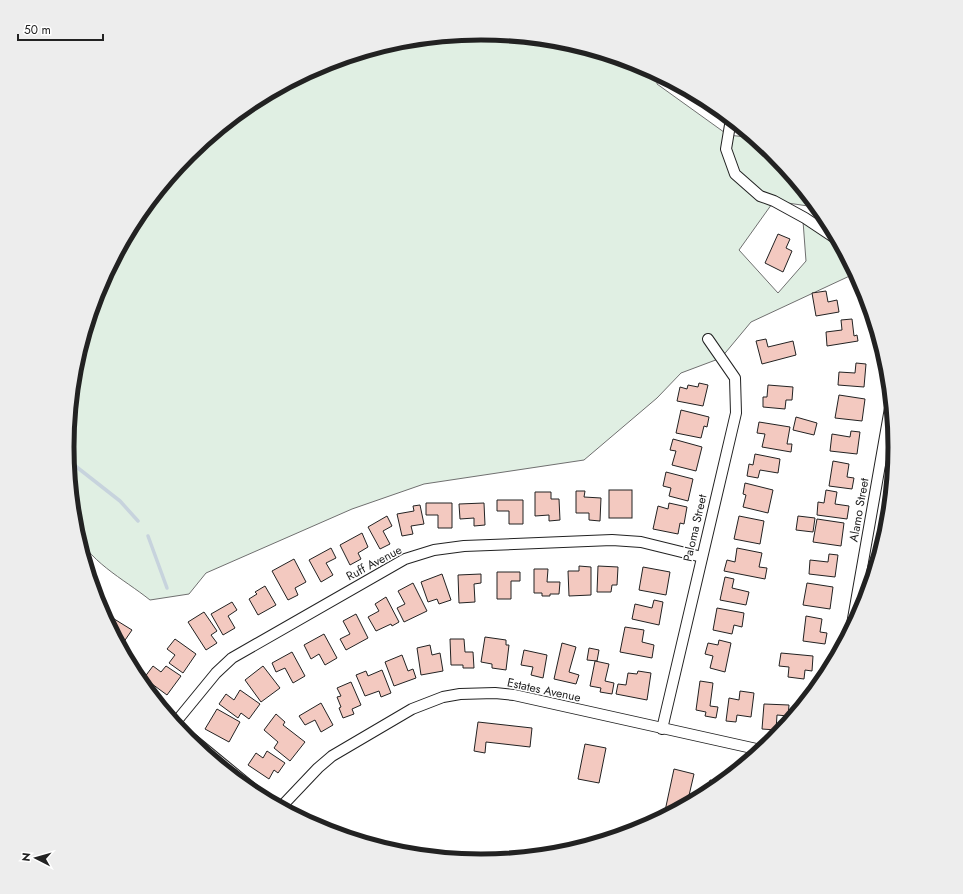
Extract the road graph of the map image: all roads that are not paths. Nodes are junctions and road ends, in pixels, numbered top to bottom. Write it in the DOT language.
graph roads {
  1 [pos="730,125"];
  2 [pos="827,233"];
  3 [pos="708,339"];
  4 [pos="888,420"];
  5 [pos="702,557"];
  6 [pos="854,611"];
  7 [pos="179,718"];
  8 [pos="662,729"];
  9 [pos="755,749"];
  10 [pos="285,803"];
  1 -- 2 [label="street"];
  3 -- 5 [label="street, Paloma Street"];
  4 -- 6 [label="street, Alamo Street"];
  5 -- 7 [label="street, Ruff Avenue"];
  5 -- 8 [label="street, Paloma Street"];
  8 -- 9 [label="street, Estates Avenue"];
  8 -- 10 [label="street, Estates Avenue"];
}
